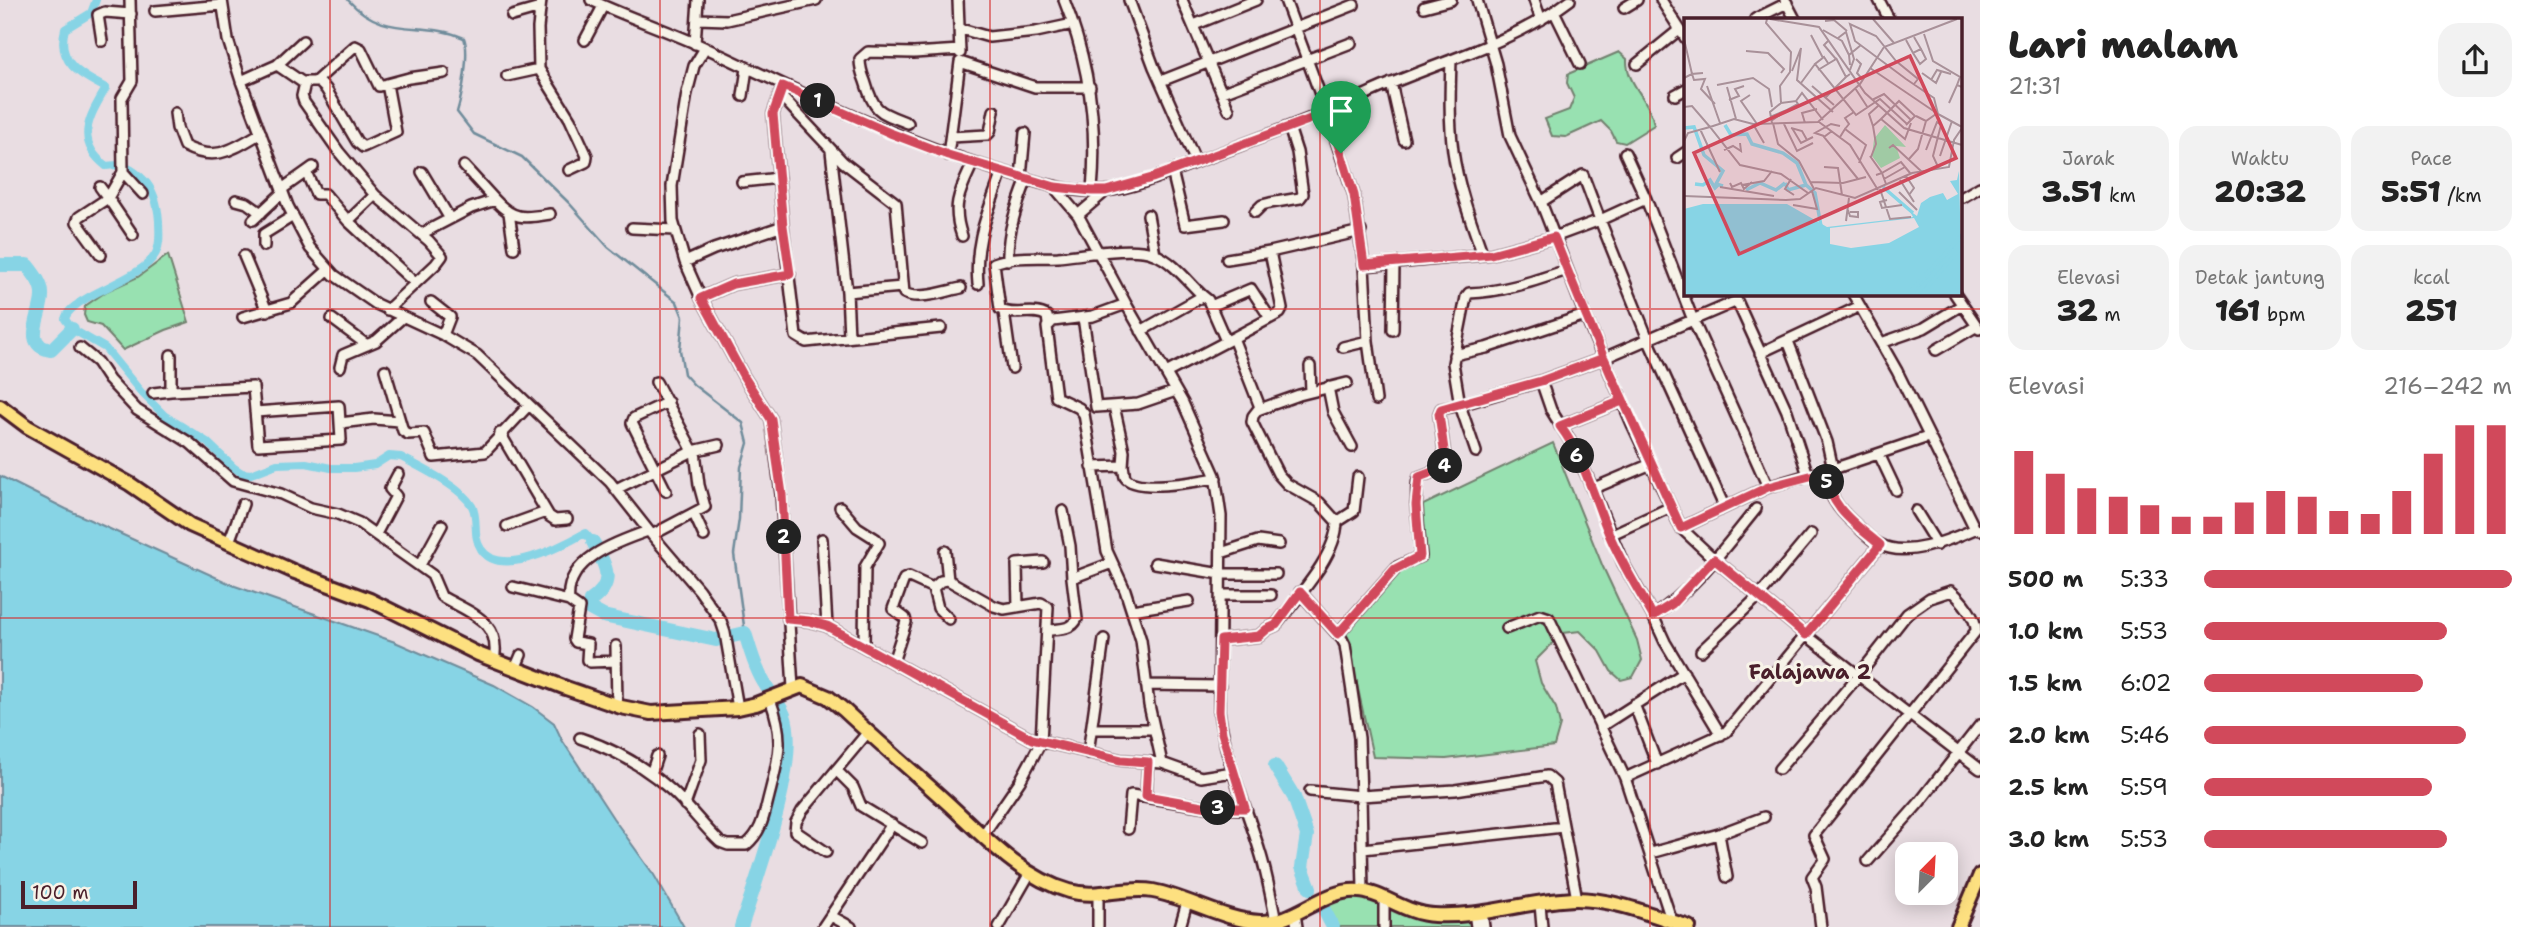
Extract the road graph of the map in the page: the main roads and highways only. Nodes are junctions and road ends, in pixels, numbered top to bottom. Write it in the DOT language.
graph roads {
  1 [pos="0,406"];
  2 [pos="1980,875"];
  3 [pos="1296,920"];
  4 [pos="1689,927"];
  5 [pos="1958,927"];
  1 -- 3 [label="highway"];
  2 -- 5 [label="highway"];
  3 -- 4 [label="highway"];
}
